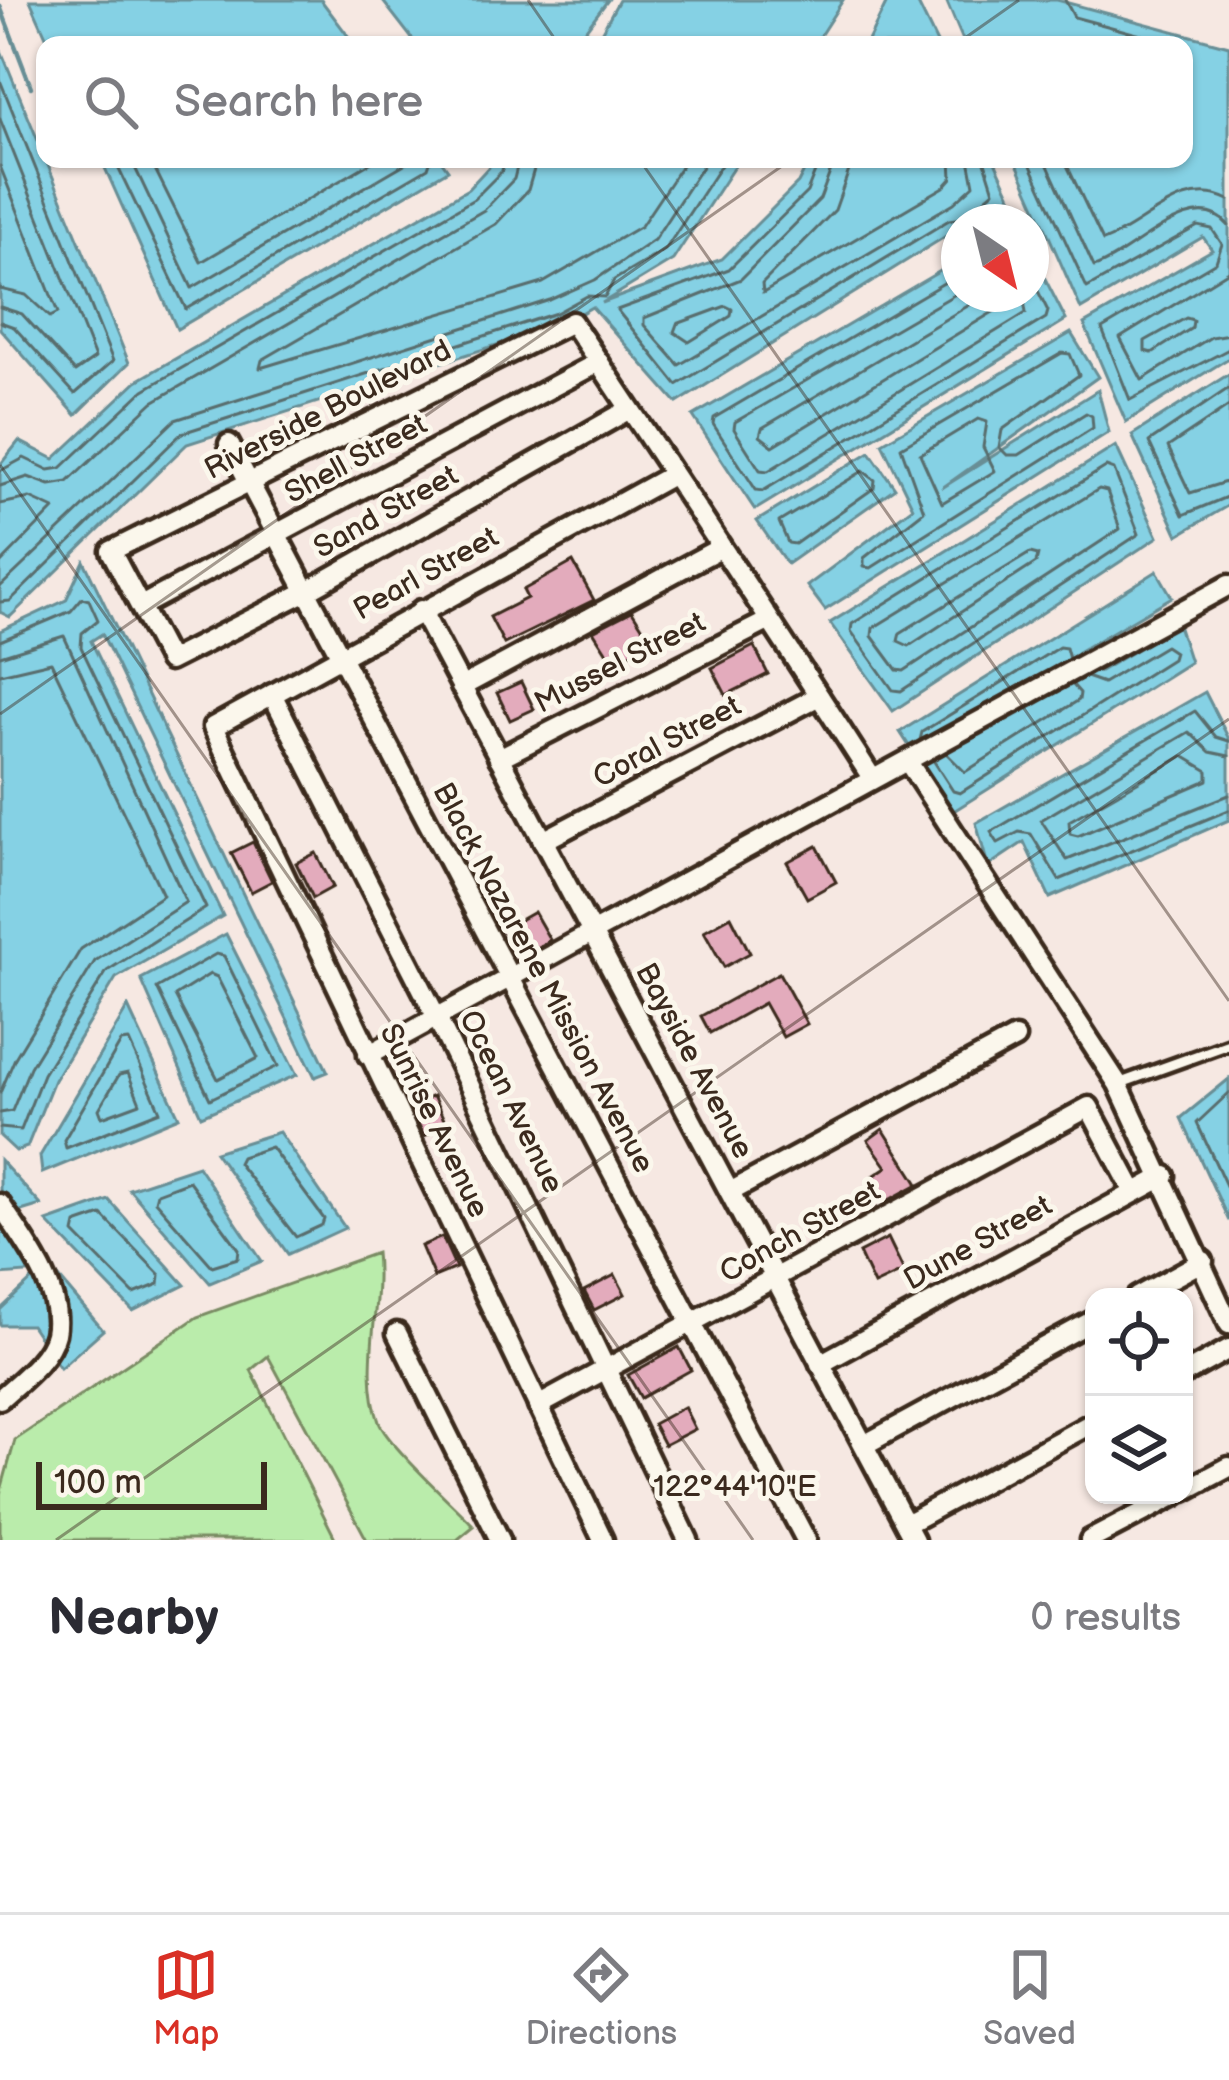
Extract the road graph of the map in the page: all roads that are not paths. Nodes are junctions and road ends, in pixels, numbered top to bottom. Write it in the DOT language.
graph roads {
  1 [pos="599,362"];
  2 [pos="630,409"];
  3 [pos="230,444"];
  4 [pos="670,476"];
  5 [pos="250,483"];
  6 [pos="277,536"];
  7 [pos="720,548"];
  8 [pos="1229,585"];
  9 [pos="305,592"];
  10 [pos="141,606"];
  11 [pos="421,610"];
  12 [pos="768,621"];
  13 [pos="338,657"];
  14 [pos="461,686"];
  15 [pos="272,694"];
  16 [pos="820,696"];
  17 [pos="213,727"];
  18 [pos="500,758"];
  19 [pos="908,761"];
  20 [pos="872,778"];
  21 [pos="543,841"];
  22 [pos="592,933"];
  23 [pos="511,979"];
  24 [pos="437,1018"];
  25 [pos="1015,1037"];
  26 [pos="1229,1044"];
  27 [pos="368,1055"];
  28 [pos="1118,1084"];
  29 [pos="1165,1176"];
  30 [pos="730,1192"];
  31 [pos="1134,1192"];
  32 [pos="0,1204"];
  33 [pos="1203,1261"];
  34 [pos="776,1280"];
  35 [pos="1154,1288"];
  36 [pos="1229,1324"];
  37 [pos="1085,1325"];
  38 [pos="693,1326"];
  39 [pos="397,1333"];
  40 [pos="1229,1349"];
  41 [pos="820,1364"];
  42 [pos="1193,1368"];
  43 [pos="608,1371"];
  44 [pos="0,1400"];
  45 [pos="538,1406"];
  46 [pos="1085,1427"];
  47 [pos="864,1445"];
  48 [pos="1229,1467"];
  49 [pos="1193,1486"];
  50 [pos="1159,1504"];
  51 [pos="910,1532"];
  52 [pos="500,1540"];
  53 [pos="603,1540"];
  54 [pos="688,1540"];
  55 [pos="806,1540"];
  56 [pos="1090,1540"];
  1 -- 2 [label="street"];
  1 -- 5 [label="street, Riverside Boulevard"];
  1 -- 6 [label="street, Shell Street"];
  2 -- 4 [label="street"];
  2 -- 9 [label="street, Sand Street"];
  3 -- 5 [label="street, Black Nazarene Mission Avenue"];
  4 -- 7 [label="street"];
  4 -- 11 [label="street, Pearl Street"];
  5 -- 6 [label="street, Black Nazarene Mission Avenue"];
  5 -- 10 [label="street, Riverside Boulevard"];
  6 -- 9 [label="street, Black Nazarene Mission Avenue"];
  6 -- 10 [label="street, Shell Street"];
  7 -- 12 [label="street"];
  7 -- 14 [label="street"];
  8 -- 19 [label="street"];
  9 -- 10 [label="street, Sand Street"];
  9 -- 13 [label="street, Black Nazarene Mission Avenue"];
  11 -- 13 [label="street, Pearl Street"];
  11 -- 14 [label="street, Bayside Avenue"];
  12 -- 16 [label="street"];
  12 -- 18 [label="street, Mussel Street"];
  13 -- 15 [label="street, Pearl Street"];
  13 -- 23 [label="street, Black Nazarene Mission Avenue"];
  14 -- 18 [label="street, Bayside Avenue"];
  15 -- 17 [label="street, Pearl Street"];
  15 -- 24 [label="street, Ocean Avenue"];
  16 -- 20 [label="street"];
  16 -- 21 [label="street, Coral Street"];
  17 -- 27 [label="street, Sunrise Avenue"];
  18 -- 21 [label="street, Bayside Avenue"];
  19 -- 20 [label="street"];
  19 -- 28 [label="street"];
  20 -- 22 [label="street"];
  21 -- 22 [label="street, Bayside Avenue"];
  22 -- 23 [label="street"];
  22 -- 30 [label="street, Bayside Avenue"];
  23 -- 24 [label="street"];
  23 -- 38 [label="street, Black Nazarene Mission Avenue"];
  24 -- 27 [label="street"];
  24 -- 43 [label="street, Ocean Avenue"];
  25 -- 30 [label="street"];
  26 -- 28 [label="lane"];
  27 -- 45 [label="street, Sunrise Avenue"];
  28 -- 29 [label="street"];
  29 -- 31 [label="street, Dune Street"];
  29 -- 33 [label="street"];
  30 -- 34 [label="street, Bayside Avenue"];
  31 -- 34 [label="street, Conch Street"];
  31 -- 41 [label="street, Dune Street"];
  32 -- 44 [label="street"];
  33 -- 35 [label="street"];
  33 -- 36 [label="street"];
  34 -- 38 [label="street, Conch Street"];
  34 -- 41 [label="street, Bayside Avenue"];
  37 -- 47 [label="street"];
  38 -- 43 [label="street, Conch Street"];
  38 -- 55 [label="street, Black Nazarene Mission Avenue"];
  39 -- 52 [label="street"];
  40 -- 42 [label="street"];
  41 -- 47 [label="street, Bayside Avenue"];
  43 -- 45 [label="street, Conch Street"];
  43 -- 54 [label="street, Ocean Avenue"];
  45 -- 53 [label="street, Sunrise Avenue"];
  46 -- 51 [label="street"];
  47 -- 51 [label="street, Bayside Avenue"];
  48 -- 49 [label="street"];
  50 -- 56 [label="street"];
}
